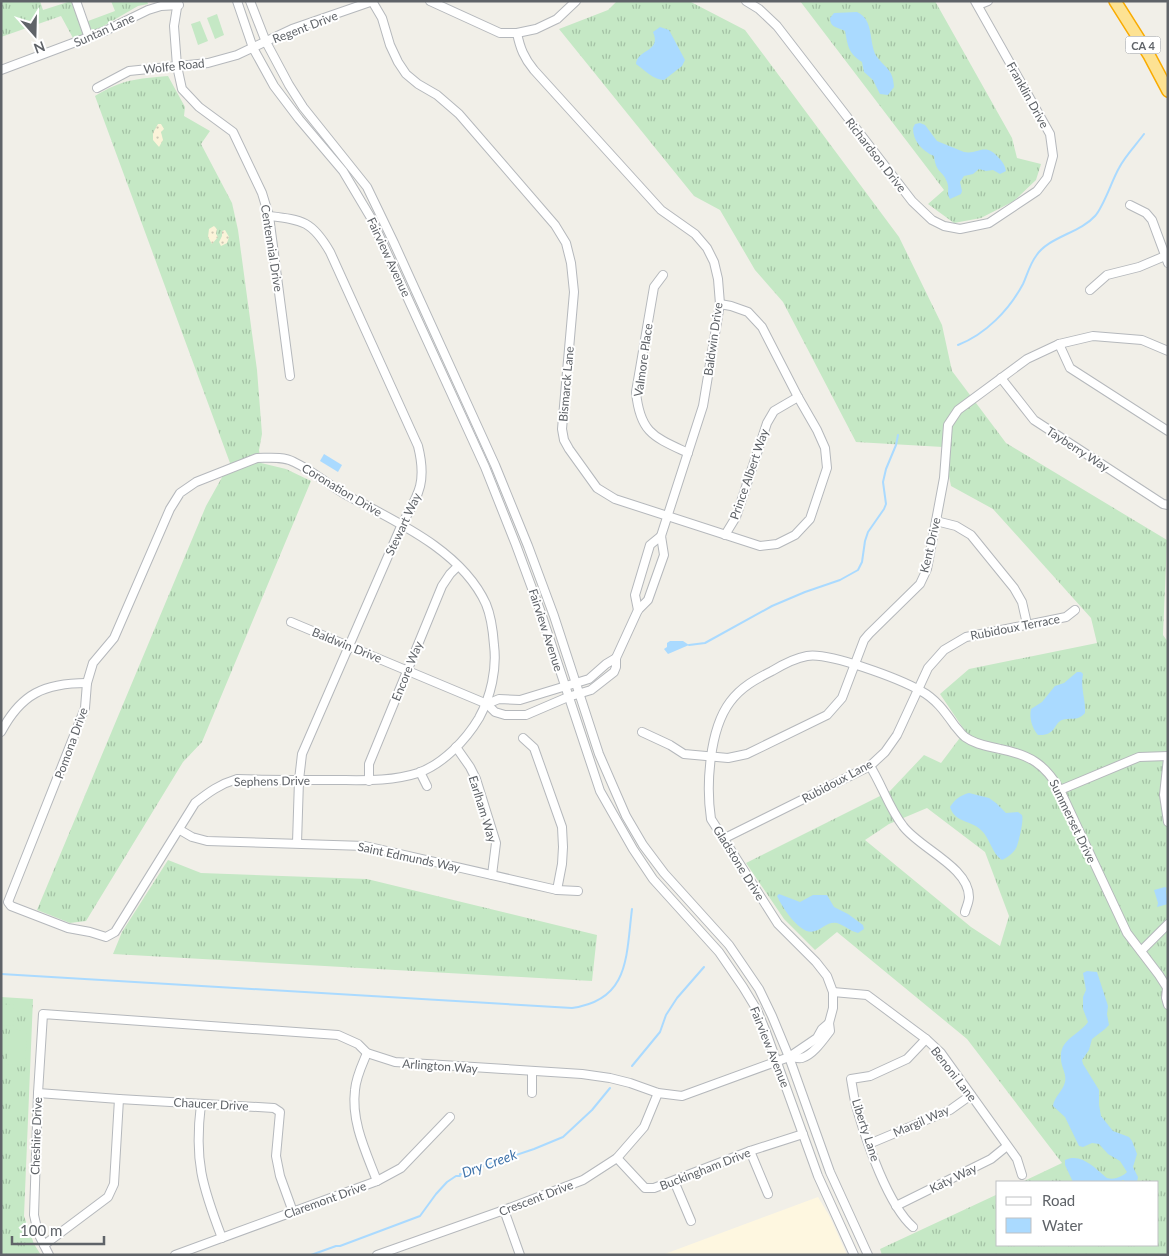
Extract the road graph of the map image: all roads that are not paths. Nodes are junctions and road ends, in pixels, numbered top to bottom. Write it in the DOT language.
graph roads {
  1 [pos="76,1"];
  2 [pos="237,1"];
  3 [pos="250,1"];
  4 [pos="372,1"];
  5 [pos="430,1"];
  6 [pos="576,1"];
  7 [pos="746,1"];
  8 [pos="988,1"];
  9 [pos="1115,1"];
  10 [pos="179,3"];
  11 [pos="977,3"];
  12 [pos="517,33"];
  13 [pos="89,38"];
  14 [pos="266,42"];
  15 [pos="253,48"];
  16 [pos="177,66"];
  17 [pos="1,70"];
  18 [pos="97,88"];
  19 [pos="1168,91"];
  20 [pos="1036,191"];
  21 [pos="1130,205"];
  22 [pos="269,216"];
  23 [pos="1166,259"];
  24 [pos="663,275"];
  25 [pos="1090,290"];
  26 [pos="720,304"];
  27 [pos="1059,344"];
  28 [pos="1168,351"];
  29 [pos="290,376"];
  30 [pos="1001,378"];
  31 [pos="798,397"];
  32 [pos="1168,431"];
  33 [pos="688,453"];
  34 [pos="180,493"];
  35 [pos="1168,505"];
  36 [pos="667,516"];
  37 [pos="936,521"];
  38 [pos="402,524"];
  39 [pos="725,535"];
  40 [pos="661,536"];
  41 [pos="458,566"];
  42 [pos="638,610"];
  43 [pos="1075,610"];
  44 [pos="291,622"];
  45 [pos="1027,624"];
  46 [pos="349,646"];
  47 [pos="616,658"];
  48 [pos="855,664"];
  49 [pos="407,669"];
  50 [pos="87,683"];
  51 [pos="576,683"];
  52 [pos="565,687"];
  53 [pos="918,690"];
  54 [pos="579,693"];
  55 [pos="568,697"];
  56 [pos="487,704"];
  57 [pos="1,732"];
  58 [pos="642,732"];
  59 [pos="523,738"];
  60 [pos="456,747"];
  61 [pos="712,758"];
  62 [pos="1168,758"];
  63 [pos="870,766"];
  64 [pos="420,772"];
  65 [pos="299,780"];
  66 [pos="369,780"];
  67 [pos="427,786"];
  68 [pos="1060,790"];
  69 [pos="1168,822"];
  70 [pos="180,830"];
  71 [pos="723,839"];
  72 [pos="298,844"];
  73 [pos="492,875"];
  74 [pos="557,890"];
  75 [pos="578,891"];
  76 [pos="965,912"];
  77 [pos="1168,924"];
  78 [pos="106,937"];
  79 [pos="1141,951"];
  80 [pos="1168,989"];
  81 [pos="833,992"];
  82 [pos="1168,1005"];
  83 [pos="43,1014"];
  84 [pos="926,1039"];
  85 [pos="367,1053"];
  86 [pos="789,1057"];
  87 [pos="777,1062"];
  88 [pos="532,1072"];
  89 [pos="38,1093"];
  90 [pos="532,1093"];
  91 [pos="658,1093"];
  92 [pos="971,1095"];
  93 [pos="119,1100"];
  94 [pos="201,1104"];
  95 [pos="450,1117"];
  96 [pos="803,1134"];
  97 [pos="869,1144"];
  98 [pos="1007,1146"];
  99 [pos="750,1152"];
  100 [pos="617,1158"];
  101 [pos="1022,1175"];
  102 [pos="377,1181"];
  103 [pos="674,1181"];
  104 [pos="768,1194"];
  105 [pos="896,1206"];
  106 [pos="504,1210"];
  107 [pos="293,1212"];
  108 [pos="691,1221"];
  109 [pos="913,1227"];
  110 [pos="222,1238"];
  111 [pos="44,1245"];
  112 [pos="48,1255"];
  113 [pos="175,1255"];
  114 [pos="377,1255"];
  115 [pos="520,1255"];
  116 [pos="854,1255"];
  117 [pos="868,1255"];
  1 -- 13 [label="street"];
  2 -- 15 [label="street, Fairview Avenue"];
  3 -- 14 [label="street, Fairview Avenue"];
  4 -- 14 [label="street, Regent Drive"];
  4 -- 36 [label="street, Bismarck Lane"];
  5 -- 12 [label="street"];
  6 -- 12 [label="street"];
  7 -- 20 [label="street, Richardson Drive"];
  8 -- 11 [label="street"];
  9 -- 19 [label="highway, CA 4"];
  10 -- 13 [label="street, Suntan Lane"];
  10 -- 16 [label="street, Centennial Drive"];
  11 -- 20 [label="street, Franklin Drive"];
  12 -- 26 [label="street, Baldwin Drive"];
  13 -- 17 [label="street, Suntan Lane"];
  14 -- 15 [label="street, Regent Drive"];
  14 -- 51 [label="street, Fairview Avenue"];
  15 -- 16 [label="street, Wolfe Road"];
  15 -- 52 [label="street, Fairview Avenue"];
  16 -- 18 [label="street, Wolfe Road"];
  16 -- 22 [label="street, Centennial Drive"];
  21 -- 23 [label="street"];
  22 -- 29 [label="street, Centennial Drive"];
  22 -- 38 [label="street, Stewart Way"];
  23 -- 25 [label="street"];
  24 -- 33 [label="street, Valmore Place"];
  26 -- 31 [label="street, Bismarck Lane"];
  26 -- 33 [label="street, Baldwin Drive"];
  27 -- 28 [label="street, Kent Drive"];
  27 -- 30 [label="street, Kent Drive"];
  27 -- 32 [label="street"];
  30 -- 35 [label="street, Tayberry Way"];
  30 -- 37 [label="street, Kent Drive"];
  31 -- 39 [label="street, Prince Albert Way"];
  31 -- 39 [label="street, Bismarck Lane"];
  33 -- 36 [label="street, Baldwin Drive"];
  34 -- 38 [label="street, Coronation Drive"];
  34 -- 50 [label="street, Pomona Drive"];
  36 -- 39 [label="street, Bismarck Lane"];
  36 -- 40 [label="street, Baldwin Drive"];
  37 -- 45 [label="street"];
  37 -- 48 [label="street, Kent Drive"];
  38 -- 41 [label="street, Coronation Drive"];
  38 -- 46 [label="street, Stewart Way"];
  40 -- 42 [label="street, Baldwin Drive"];
  40 -- 42 [label="street, Baldwin Drive"];
  41 -- 49 [label="street, Encore Way"];
  41 -- 56 [label="street, Coronation Drive"];
  42 -- 47 [label="street, Baldwin Drive"];
  43 -- 45 [label="street, Rubidoux Terrace"];
  44 -- 46 [label="street, Baldwin Drive"];
  45 -- 53 [label="street, Rubidoux Terrace"];
  46 -- 49 [label="street, Baldwin Drive"];
  46 -- 65 [label="street, Stewart Way"];
  47 -- 51 [label="street, Baldwin Drive"];
  47 -- 54 [label="street, Baldwin Drive"];
  48 -- 53 [label="street, Summerset Drive"];
  48 -- 61 [label="street, Kent Drive"];
  48 -- 61 [label="street, Gladstone Drive"];
  49 -- 56 [label="street, Baldwin Drive"];
  49 -- 66 [label="street, Encore Way"];
  50 -- 57 [label="street"];
  50 -- 78 [label="street, Pomona Drive"];
  51 -- 52 [label="street, Baldwin Drive"];
  51 -- 54 [label="street, Fairview Avenue"];
  52 -- 55 [label="street, Fairview Avenue"];
  52 -- 56 [label="street, Baldwin Drive"];
  53 -- 63 [label="street, Rubidoux Lane"];
  53 -- 68 [label="street, Summerset Drive"];
  54 -- 55 [label="street, Baldwin Drive"];
  54 -- 86 [label="street, Fairview Avenue"];
  55 -- 56 [label="street, Baldwin Drive"];
  55 -- 87 [label="street, Fairview Avenue"];
  56 -- 60 [label="street, Sephens Drive"];
  58 -- 61 [label="street, Kent Drive"];
  59 -- 74 [label="street"];
  60 -- 64 [label="street, Sephens Drive"];
  60 -- 73 [label="street, Earlham Way"];
  61 -- 71 [label="street, Gladstone Drive"];
  62 -- 68 [label="street"];
  62 -- 69 [label="street"];
  63 -- 71 [label="street, Rubidoux Lane"];
  63 -- 76 [label="street"];
  64 -- 66 [label="street, Sephens Drive"];
  64 -- 67 [label="street"];
  65 -- 66 [label="street, Sephens Drive"];
  65 -- 70 [label="street, Sephens Drive"];
  65 -- 72 [label="street, Stewart Way"];
  68 -- 79 [label="street, Summerset Drive"];
  70 -- 72 [label="street, Saint Edmunds Way"];
  70 -- 78 [label="street, Sephens Drive"];
  71 -- 81 [label="street, Gladstone Drive"];
  72 -- 73 [label="street, Saint Edmunds Way"];
  73 -- 74 [label="street, Saint Edmunds Way"];
  74 -- 75 [label="street, Saint Edmunds Way"];
  77 -- 79 [label="street"];
  79 -- 80 [label="street, Summerset Drive"];
  80 -- 82 [label="street, Summerset Drive"];
  81 -- 84 [label="street, Benoni Lane"];
  81 -- 86 [label="street"];
  83 -- 85 [label="street, Arlington Way"];
  83 -- 89 [label="street, Cheshire Drive"];
  84 -- 92 [label="street, Benoni Lane"];
  84 -- 97 [label="street, Liberty Lane"];
  85 -- 88 [label="street, Arlington Way"];
  85 -- 102 [label="street, Claremont Drive"];
  86 -- 87 [label="street, Arlington Way"];
  86 -- 117 [label="street, Fairview Avenue"];
  87 -- 91 [label="street, Arlington Way"];
  87 -- 96 [label="street, Fairview Avenue"];
  88 -- 90 [label="street"];
  88 -- 91 [label="street, Arlington Way"];
  89 -- 93 [label="street, Chaucer Drive"];
  89 -- 111 [label="street, Cheshire Drive"];
  91 -- 100 [label="street, Crescent Drive"];
  92 -- 97 [label="street, Margil Way"];
  92 -- 98 [label="street, Benoni Lane"];
  93 -- 94 [label="street, Chaucer Drive"];
  93 -- 111 [label="street"];
  94 -- 107 [label="street, Chaucer Drive"];
  94 -- 110 [label="street"];
  95 -- 102 [label="street"];
  96 -- 99 [label="street, Buckingham Drive"];
  96 -- 116 [label="street, Fairview Avenue"];
  97 -- 105 [label="street, Liberty Lane"];
  98 -- 101 [label="street, Benoni Lane"];
  98 -- 105 [label="street, Katy Way"];
  99 -- 103 [label="street, Buckingham Drive"];
  99 -- 104 [label="street"];
  100 -- 103 [label="street, Buckingham Drive"];
  100 -- 106 [label="street, Crescent Drive"];
  102 -- 107 [label="street, Claremont Drive"];
  103 -- 108 [label="street"];
  105 -- 109 [label="street, Liberty Lane"];
  106 -- 114 [label="street, Crescent Drive"];
  106 -- 115 [label="street"];
  107 -- 110 [label="street, Claremont Drive"];
  110 -- 113 [label="street, Claremont Drive"];
  111 -- 112 [label="street, Cheshire Drive"];
}
